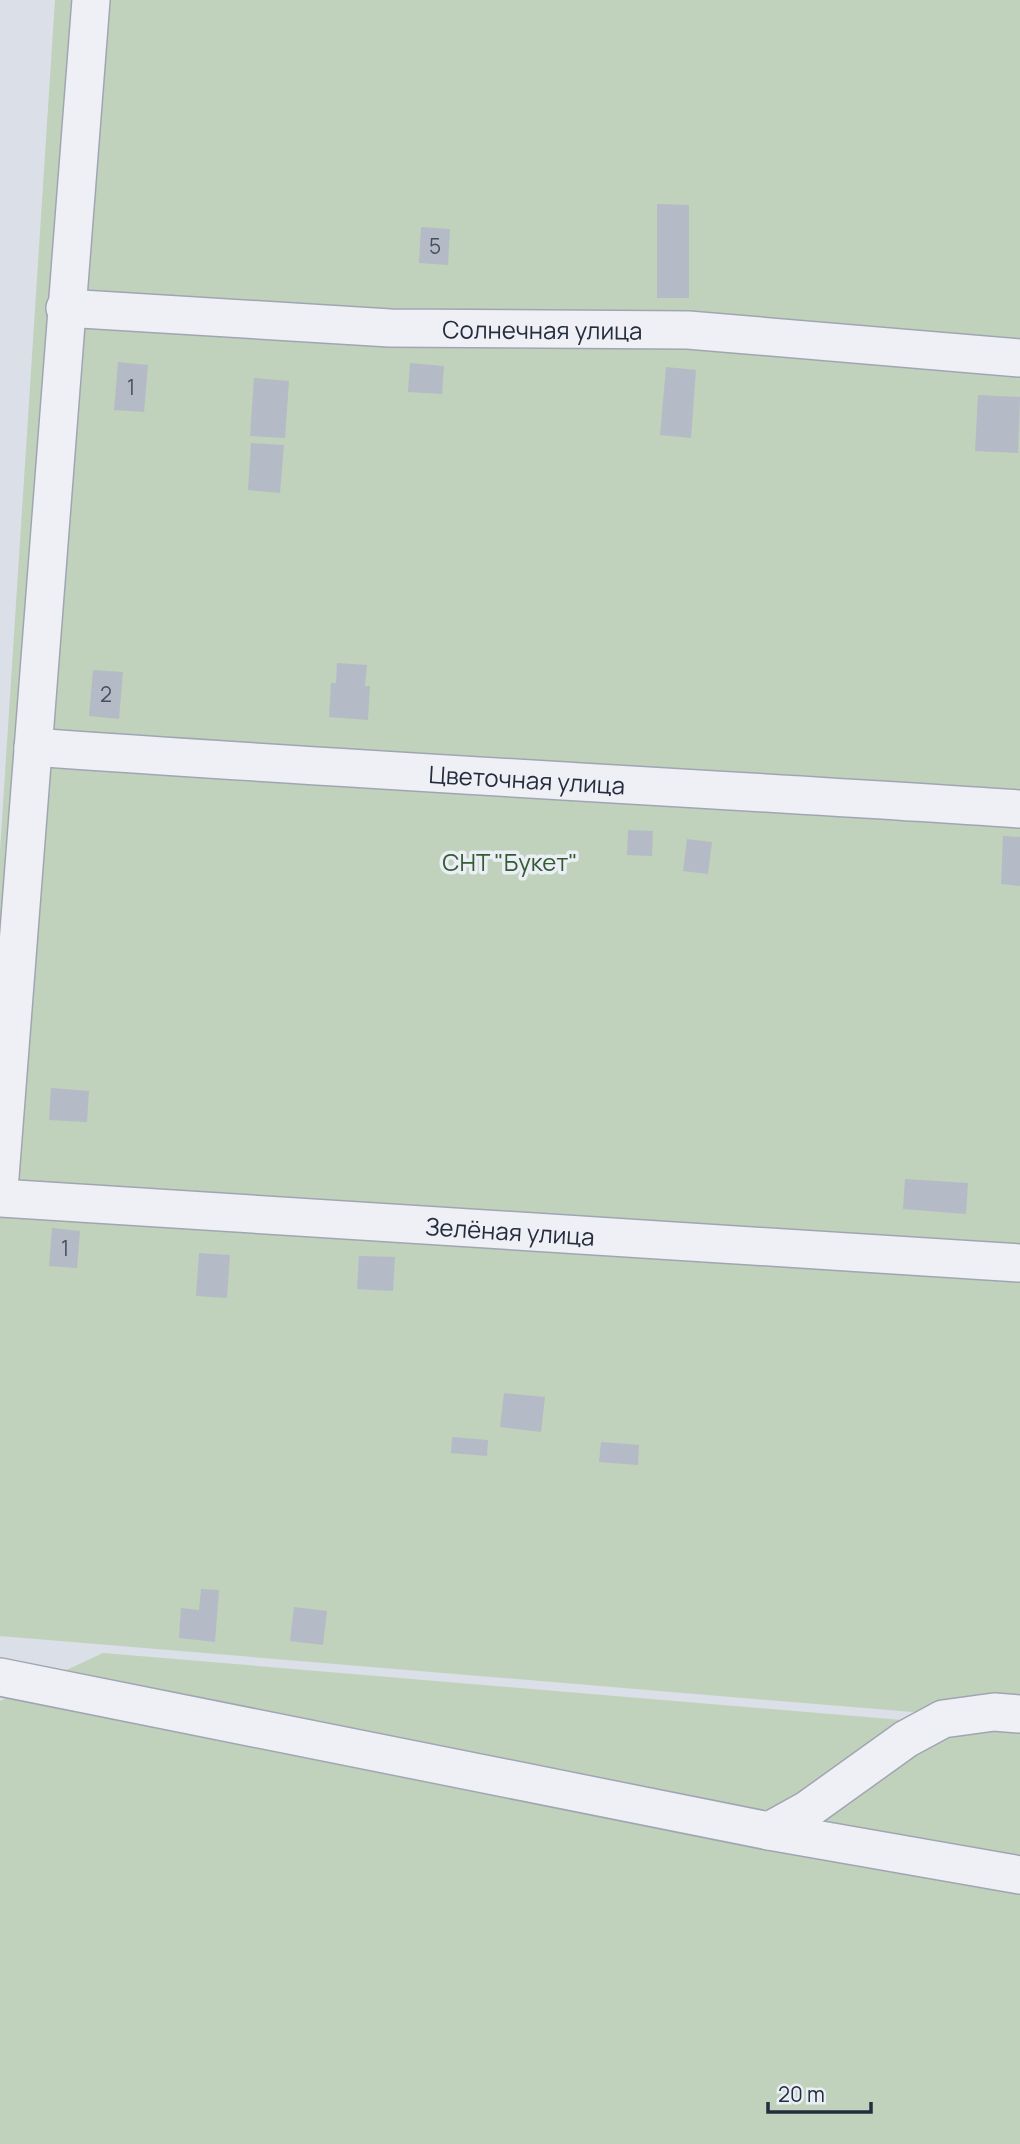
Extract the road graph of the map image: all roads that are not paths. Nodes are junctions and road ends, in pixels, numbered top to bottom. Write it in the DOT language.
graph roads {
  1 [pos="91,0"];
  2 [pos="65,308"];
  3 [pos="1020,358"];
  4 [pos="33,747"];
  5 [pos="1020,809"];
  6 [pos="0,1177"];
  7 [pos="0,1198"];
  8 [pos="1020,1263"];
  9 [pos="0,1676"];
  10 [pos="1007,1713"];
  11 [pos="769,1831"];
  12 [pos="1020,1875"];
  1 -- 2 [label="street"];
  2 -- 3 [label="street, Солнечная улица"];
  2 -- 4 [label="street"];
  4 -- 5 [label="street, Цветочная улица"];
  4 -- 6 [label="street"];
  7 -- 8 [label="street, Зелёная улица"];
  9 -- 11 [label="street"];
  10 -- 11 [label="street"];
  11 -- 12 [label="street"];
}
